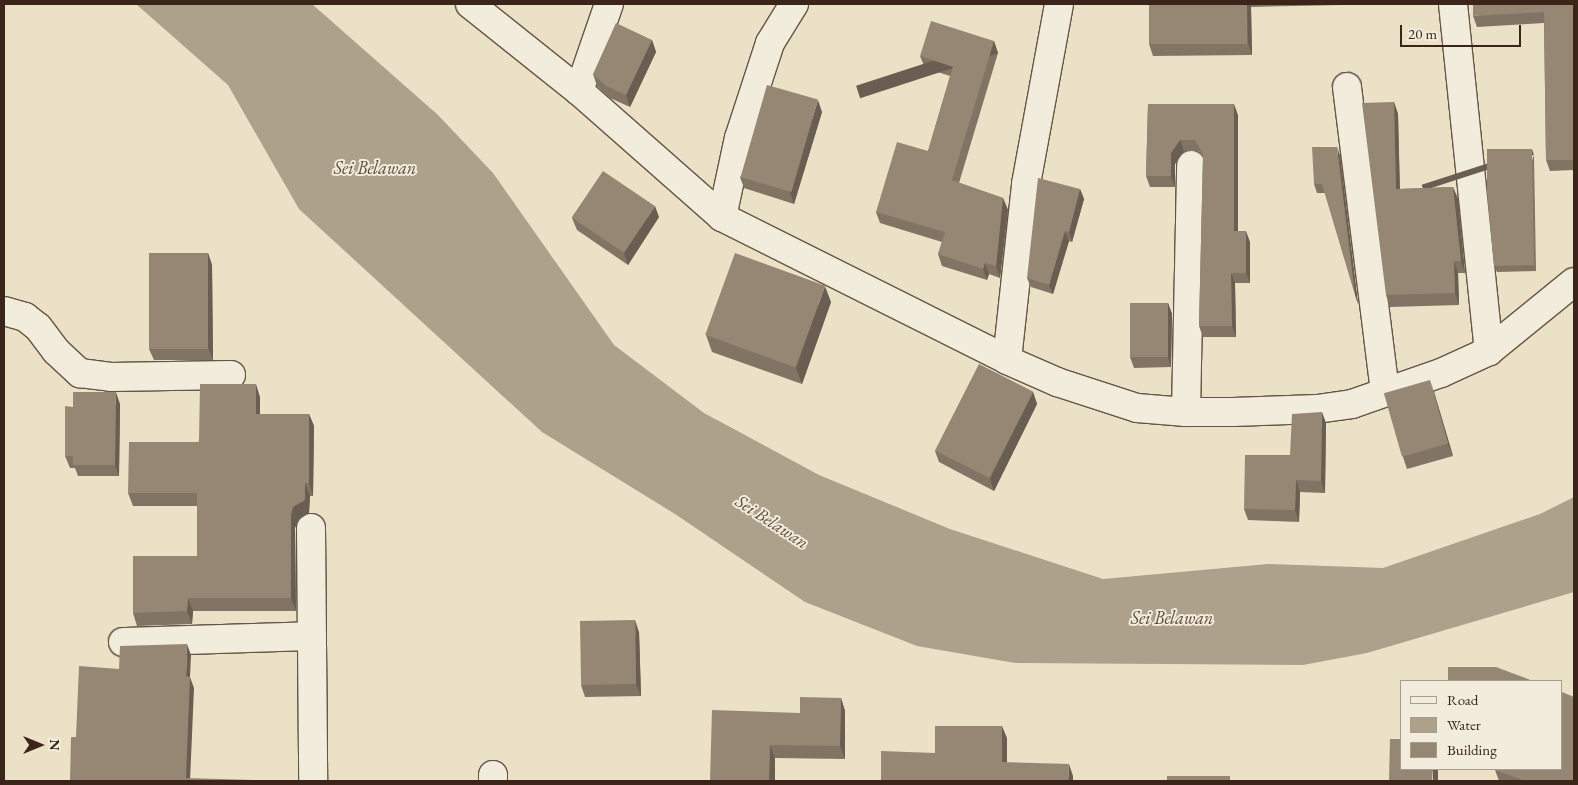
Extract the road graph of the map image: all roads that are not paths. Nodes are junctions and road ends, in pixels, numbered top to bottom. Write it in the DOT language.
graph roads {
  1 [pos="470,4"];
  2 [pos="609,4"];
  3 [pos="794,4"];
  4 [pos="1060,4"];
  5 [pos="1453,4"];
  6 [pos="1347,87"];
  7 [pos="579,91"];
  8 [pos="1191,165"];
  9 [pos="722,217"];
  10 [pos="1574,282"];
  11 [pos="4,311"];
  12 [pos="1489,351"];
  13 [pos="1007,360"];
  14 [pos="232,374"];
  15 [pos="1385,393"];
  16 [pos="1186,412"];
  17 [pos="311,528"];
  18 [pos="312,636"];
  19 [pos="123,642"];
  20 [pos="313,781"];
  1 -- 7 [label="street"];
  2 -- 7 [label="street"];
  3 -- 9 [label="street"];
  4 -- 13 [label="street"];
  5 -- 12 [label="street"];
  6 -- 15 [label="street"];
  7 -- 9 [label="street"];
  8 -- 16 [label="street"];
  9 -- 13 [label="street"];
  10 -- 12 [label="street"];
  11 -- 14 [label="street"];
  12 -- 15 [label="street"];
  13 -- 16 [label="street"];
  15 -- 16 [label="street"];
  17 -- 18 [label="street"];
  18 -- 19 [label="street"];
  18 -- 20 [label="street"];
}
